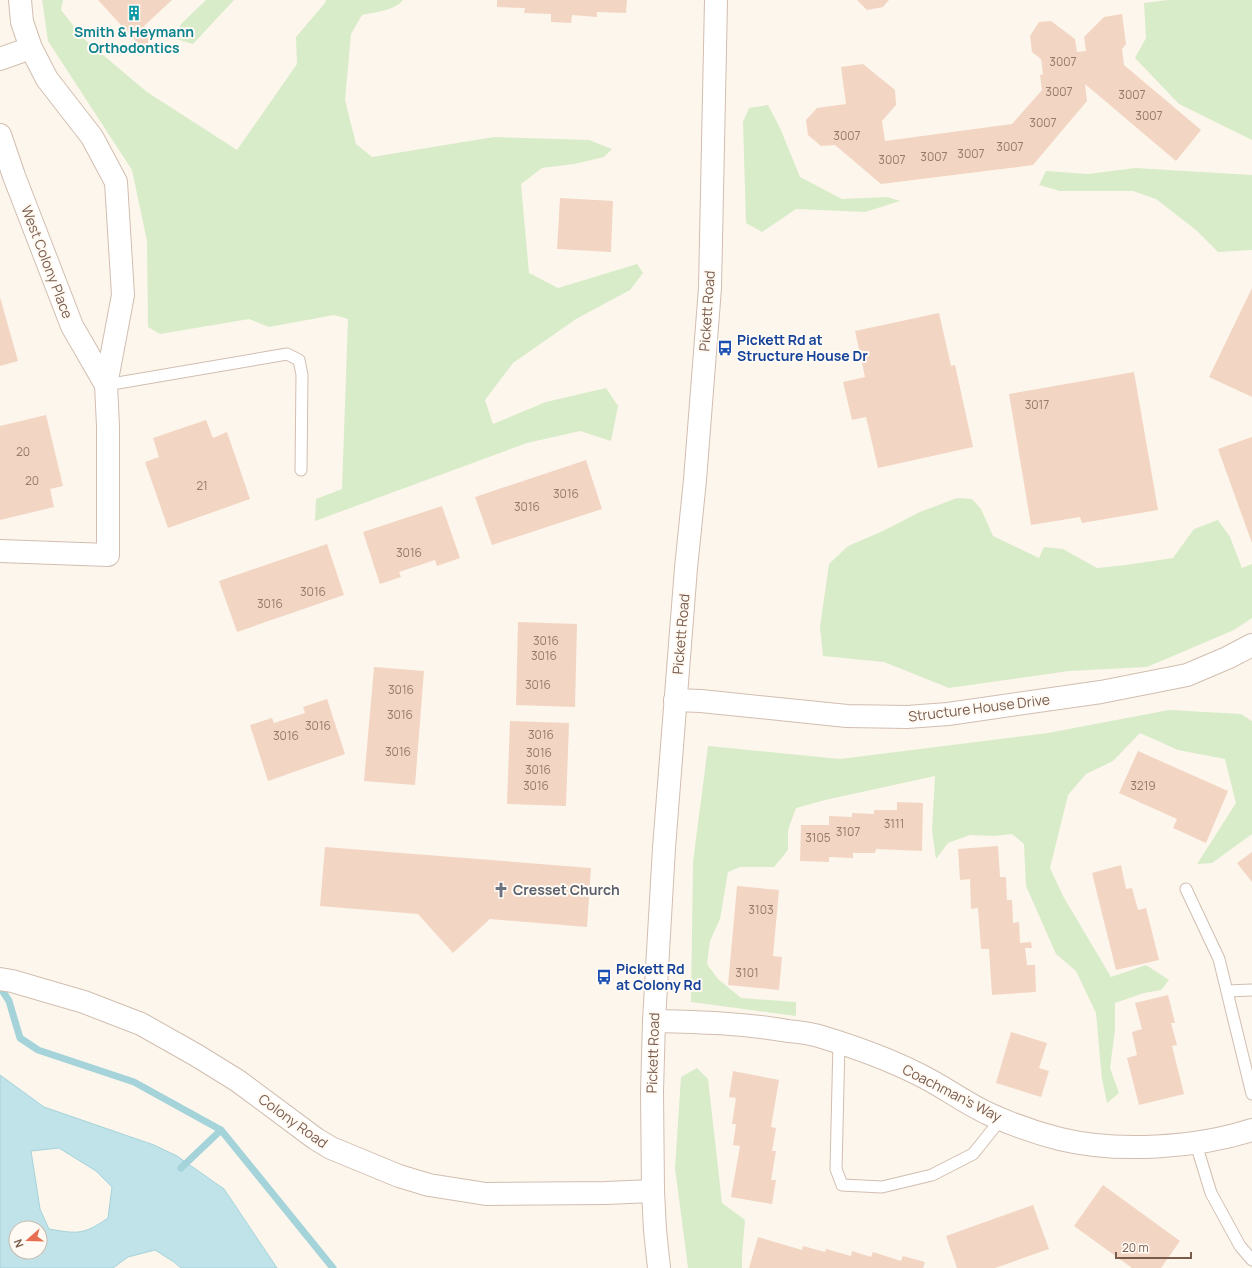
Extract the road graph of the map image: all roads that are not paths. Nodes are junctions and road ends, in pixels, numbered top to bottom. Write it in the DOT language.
graph roads {
  1 [pos="20,0"];
  2 [pos="716,0"];
  3 [pos="31,48"];
  4 [pos="0,59"];
  5 [pos="0,135"];
  6 [pos="106,385"];
  7 [pos="301,470"];
  8 [pos="0,551"];
  9 [pos="1252,645"];
  10 [pos="675,700"];
  11 [pos="1186,889"];
  12 [pos="0,979"];
  13 [pos="1252,990"];
  14 [pos="1227,991"];
  15 [pos="654,1021"];
  16 [pos="839,1042"];
  17 [pos="1252,1094"];
  18 [pos="1001,1119"];
  19 [pos="1252,1130"];
  20 [pos="1196,1144"];
  21 [pos="653,1191"];
  22 [pos="1252,1260"];
  23 [pos="659,1268"];
  1 -- 3 [label="street, West Colony Place"];
  2 -- 10 [label="street, Pickett Road"];
  3 -- 4 [label="street"];
  3 -- 6 [label="street, West Colony Place"];
  5 -- 6 [label="street, West Colony Place"];
  6 -- 7 [label="lane"];
  6 -- 8 [label="street, West Colony Place"];
  9 -- 10 [label="street, Structure House Drive"];
  10 -- 15 [label="street, Pickett Road"];
  11 -- 14 [label="lane"];
  12 -- 21 [label="street, Colony Road"];
  13 -- 14 [label="lane"];
  14 -- 17 [label="lane"];
  15 -- 16 [label="street, Coachman's Way"];
  15 -- 21 [label="street, Pickett Road"];
  16 -- 18 [label="street, Coachman's Way"];
  16 -- 18 [label="lane"];
  18 -- 20 [label="street, Coachman's Way"];
  19 -- 20 [label="street, Coachman's Way"];
  20 -- 22 [label="lane"];
  21 -- 23 [label="street, Pickett Road"];
}
